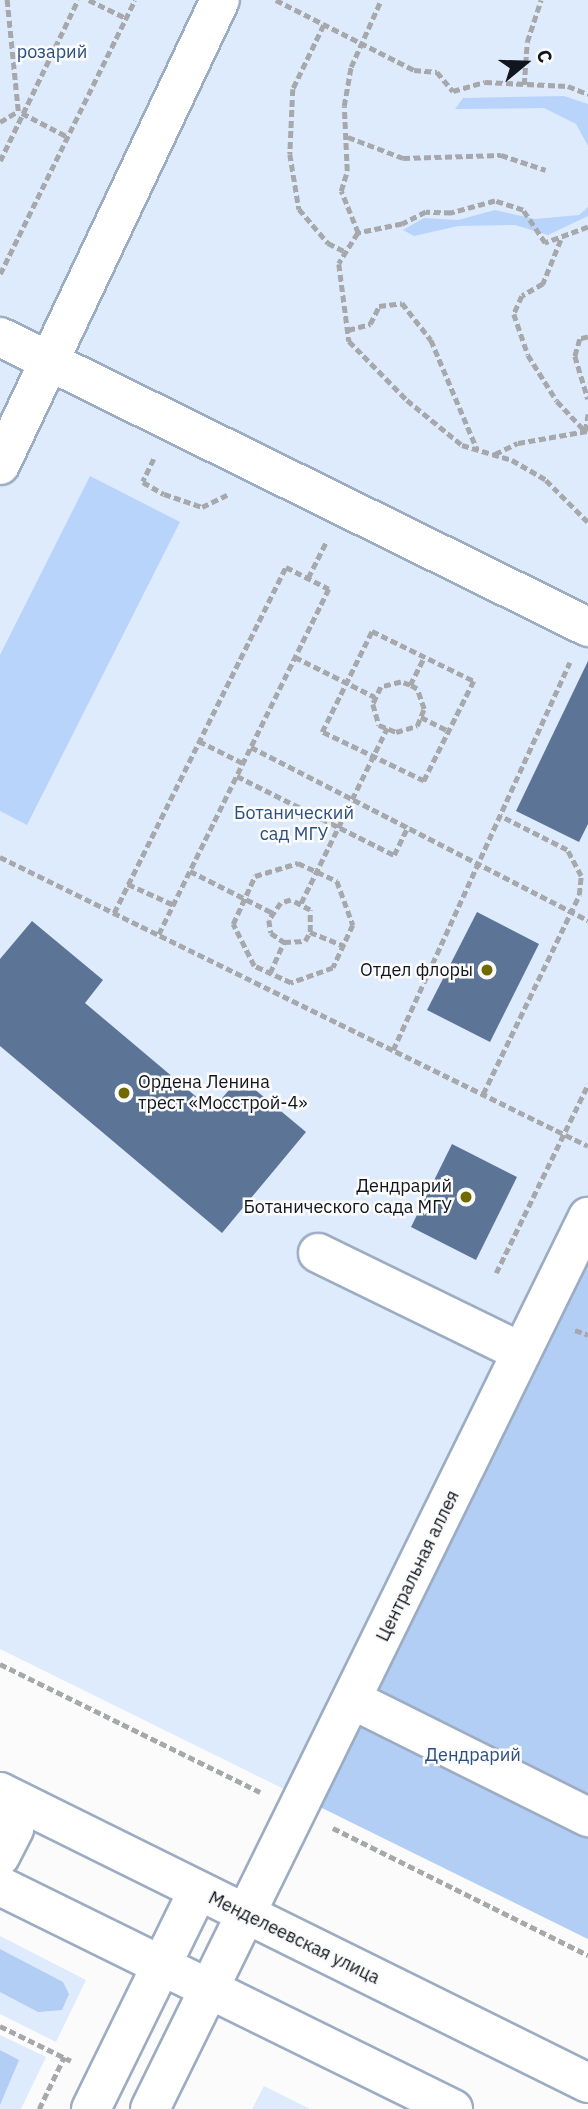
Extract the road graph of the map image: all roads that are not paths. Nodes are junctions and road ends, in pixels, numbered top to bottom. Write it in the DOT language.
graph roads {
  1 [pos="220,0"];
  2 [pos="0,337"];
  3 [pos="51,361"];
  4 [pos="0,465"];
  5 [pos="587,627"];
  6 [pos="588,1217"];
  7 [pos="317,1253"];
  8 [pos="521,1352"];
  9 [pos="353,1700"];
  10 [pos="0,1794"];
  11 [pos="588,1817"];
  12 [pos="0,1857"];
  13 [pos="0,1886"];
  14 [pos="198,1891"];
  15 [pos="246,1914"];
  16 [pos="162,1966"];
  17 [pos="210,1989"];
  18 [pos="588,2083"];
  19 [pos="91,2109"];
  20 [pos="150,2109"];
  21 [pos="453,2109"];
  1 -- 3 [label="street"];
  2 -- 3 [label="street"];
  3 -- 4 [label="street"];
  3 -- 5 [label="street"];
  6 -- 8 [label="street, Центральная аллея"];
  7 -- 8 [label="street"];
  8 -- 9 [label="street, Центральная аллея"];
  9 -- 11 [label="street"];
  9 -- 15 [label="street, Центральная аллея"];
  10 -- 12 [label="street"];
  10 -- 14 [label="street, Менделеевская улица"];
  13 -- 16 [label="street"];
  14 -- 15 [label="street, Менделеевская улица"];
  14 -- 16 [label="street"];
  15 -- 17 [label="street, Центральная аллея"];
  15 -- 18 [label="street, Менделеевская улица"];
  16 -- 17 [label="street"];
  16 -- 19 [label="street"];
  17 -- 20 [label="street, Центральная аллея"];
  17 -- 21 [label="street"];
}
